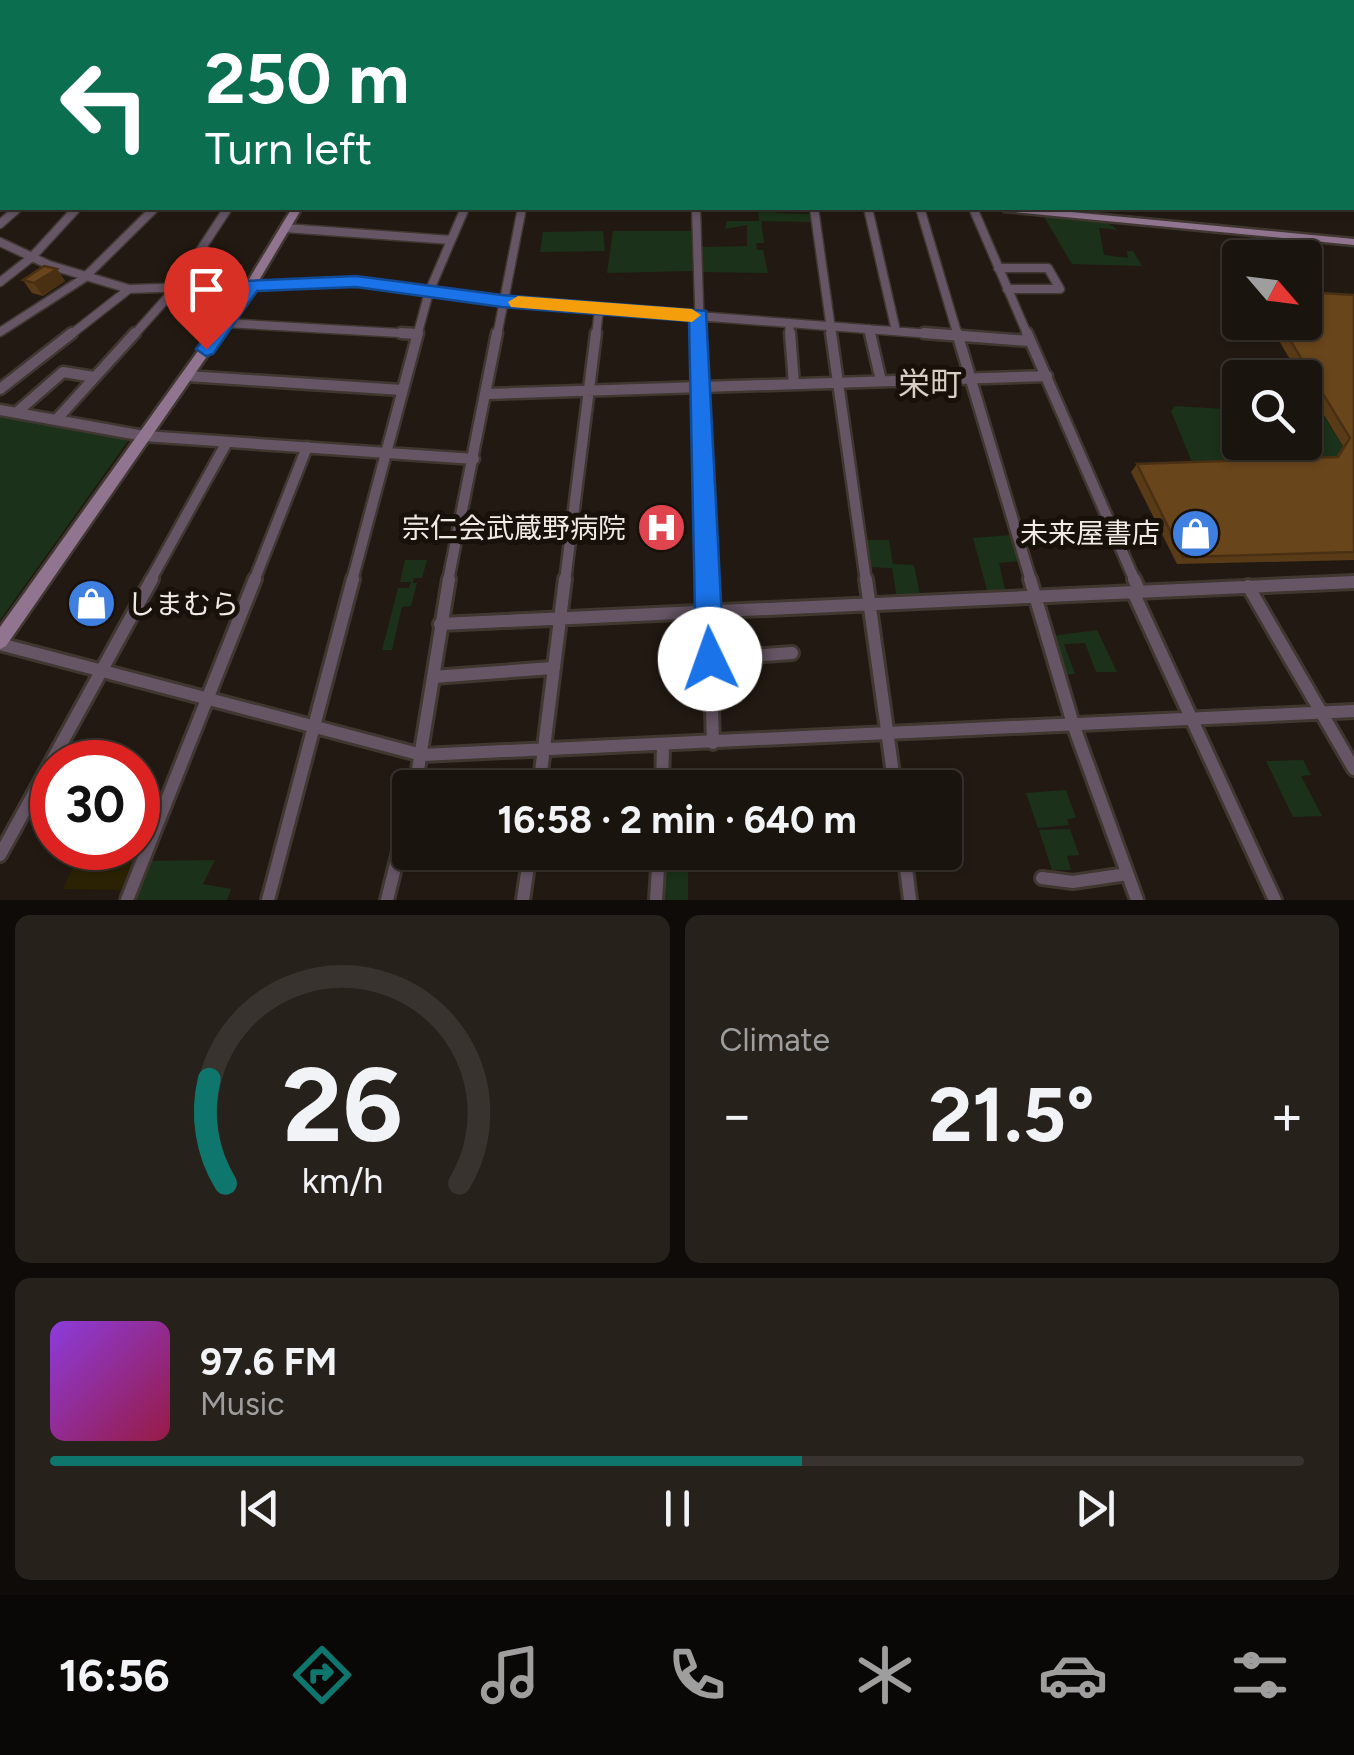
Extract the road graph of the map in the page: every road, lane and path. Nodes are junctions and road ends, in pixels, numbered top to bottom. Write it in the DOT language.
graph roads {
  1 [pos="1157,0"];
  2 [pos="1176,0"];
  3 [pos="75,210"];
  4 [pos="153,210"];
  5 [pos="227,210"];
  6 [pos="296,210"];
  7 [pos="464,210"];
  8 [pos="522,210"];
  9 [pos="696,210"];
  10 [pos="814,210"];
  11 [pos="868,210"];
  12 [pos="921,210"];
  13 [pos="973,210"];
  14 [pos="1028,210"];
  15 [pos="1116,210"];
  16 [pos="1122,218"];
  17 [pos="285,228"];
  18 [pos="451,240"];
  19 [pos="0,242"];
  20 [pos="1352,244"];
  21 [pos="32,257"];
  22 [pos="998,268"];
  23 [pos="85,276"];
  24 [pos="0,282"];
  25 [pos="251,285"];
  26 [pos="130,289"];
  27 [pos="175,289"];
  28 [pos="1007,289"];
  29 [pos="429,292"];
  30 [pos="502,301"];
  31 [pos="599,309"];
  32 [pos="699,316"];
  33 [pos="225,323"];
  34 [pos="789,323"];
  35 [pos="831,326"];
  36 [pos="869,329"];
  37 [pos="896,331"];
  38 [pos="0,332"];
  39 [pos="417,334"];
  40 [pos="960,336"];
  41 [pos="1028,341"];
  42 [pos="187,376"];
  43 [pos="1046,376"];
  44 [pos="94,378"];
  45 [pos="972,378"];
  46 [pos="881,381"];
  47 [pos="838,382"];
  48 [pos="794,384"];
  49 [pos="700,387"];
  50 [pos="0,389"];
  51 [pos="402,390"];
  52 [pos="588,390"];
  53 [pos="487,394"];
  54 [pos="0,410"];
  55 [pos="17,412"];
  56 [pos="56,420"];
  57 [pos="144,436"];
  58 [pos="227,442"];
  59 [pos="307,447"];
  60 [pos="387,454"];
  61 [pos="474,459"];
  62 [pos="1354,582"];
  63 [pos="1248,586"];
  64 [pos="1136,592"];
  65 [pos="1036,599"];
  66 [pos="868,606"];
  67 [pos="707,612"];
  68 [pos="559,618"];
  69 [pos="440,624"];
  70 [pos="0,643"];
  71 [pos="792,653"];
  72 [pos="710,659"];
  73 [pos="552,668"];
  74 [pos="102,669"];
  75 [pos="433,677"];
  76 [pos="206,697"];
  77 [pos="1354,710"];
  78 [pos="1318,712"];
  79 [pos="1189,720"];
  80 [pos="1073,724"];
  81 [pos="313,726"];
  82 [pos="887,734"];
  83 [pos="713,742"];
  84 [pos="664,744"];
  85 [pos="544,750"];
  86 [pos="422,755"];
  87 [pos="1354,769"];
  88 [pos="419,770"];
  89 [pos="541,770"];
  90 [pos="663,770"];
  91 [pos="892,770"];
  92 [pos="0,855"];
  93 [pos="394,870"];
  94 [pos="527,870"];
  95 [pos="658,870"];
  96 [pos="906,870"];
  97 [pos="1127,874"];
  98 [pos="1042,878"];
  99 [pos="127,900"];
  100 [pos="268,900"];
  101 [pos="387,900"];
  102 [pos="523,900"];
  103 [pos="656,900"];
  104 [pos="910,900"];
  105 [pos="1137,900"];
  106 [pos="1274,900"];
  1 -- 2 [label="street"];
  3 -- 21 [label="street"];
  4 -- 23 [label="street"];
  5 -- 27 [label="street"];
  6 -- 17 [label="street"];
  7 -- 18 [label="street"];
  8 -- 30 [label="street"];
  9 -- 32 [label="street"];
  10 -- 35 [label="street"];
  11 -- 37 [label="street"];
  12 -- 40 [label="street"];
  13 -- 22 [label="street"];
  14 -- 16 [label="street"];
  15 -- 16 [label="street"];
  16 -- 20 [label="street"];
  17 -- 18 [label="street"];
  17 -- 25 [label="street"];
  18 -- 29 [label="street"];
  19 -- 21 [label="street"];
  21 -- 23 [label="street"];
  21 -- 24 [label="street"];
  22 -- 28 [label="street"];
  22 -- 28 [label="street"];
  23 -- 26 [label="street"];
  23 -- 38 [label="street"];
  25 -- 27 [label="street"];
  25 -- 29 [label="street"];
  25 -- 33 [label="street"];
  26 -- 27 [label="street"];
  26 -- 50 [label="street"];
  27 -- 44 [label="street"];
  28 -- 41 [label="street"];
  29 -- 30 [label="street"];
  29 -- 39 [label="street"];
  30 -- 31 [label="street"];
  30 -- 53 [label="street"];
  31 -- 32 [label="street"];
  31 -- 52 [label="street"];
  32 -- 34 [label="street"];
  32 -- 49 [label="street"];
  33 -- 39 [label="street"];
  33 -- 42 [label="street"];
  34 -- 35 [label="street"];
  34 -- 48 [label="street"];
  35 -- 36 [label="street"];
  35 -- 47 [label="street"];
  36 -- 37 [label="street"];
  36 -- 46 [label="street"];
  37 -- 40 [label="street"];
  39 -- 51 [label="street"];
  40 -- 41 [label="street"];
  40 -- 45 [label="street"];
  41 -- 43 [label="street"];
  42 -- 51 [label="street"];
  42 -- 57 [label="street"];
  43 -- 45 [label="street"];
  43 -- 64 [label="street"];
  44 -- 55 [label="street"];
  44 -- 56 [label="street"];
  45 -- 46 [label="street"];
  45 -- 65 [label="street"];
  46 -- 47 [label="street"];
  47 -- 48 [label="street"];
  47 -- 66 [label="street"];
  48 -- 49 [label="street"];
  49 -- 52 [label="street"];
  49 -- 67 [label="street"];
  51 -- 60 [label="street"];
  52 -- 53 [label="street"];
  52 -- 68 [label="street"];
  53 -- 61 [label="street"];
  54 -- 55 [label="street"];
  55 -- 56 [label="street"];
  56 -- 57 [label="street"];
  57 -- 58 [label="street"];
  57 -- 70 [label="street"];
  58 -- 59 [label="street"];
  58 -- 74 [label="street"];
  59 -- 60 [label="street"];
  59 -- 76 [label="street"];
  60 -- 61 [label="street"];
  60 -- 81 [label="street"];
  61 -- 69 [label="street"];
  62 -- 63 [label="street"];
  63 -- 64 [label="street"];
  63 -- 78 [label="street"];
  64 -- 65 [label="street"];
  64 -- 79 [label="street"];
  65 -- 66 [label="street"];
  65 -- 80 [label="street"];
  66 -- 67 [label="street"];
  66 -- 82 [label="street"];
  67 -- 68 [label="street"];
  67 -- 72 [label="street"];
  68 -- 69 [label="street"];
  68 -- 73 [label="street"];
  69 -- 75 [label="street"];
  70 -- 74 [label="street"];
  71 -- 72 [label="street"];
  72 -- 83 [label="street"];
  73 -- 75 [label="street"];
  73 -- 85 [label="street"];
  74 -- 76 [label="street"];
  74 -- 92 [label="street"];
  75 -- 86 [label="street"];
  76 -- 81 [label="street"];
  76 -- 99 [label="street"];
  77 -- 78 [label="street"];
  78 -- 79 [label="street"];
  78 -- 87 [label="street"];
  79 -- 80 [label="street"];
  79 -- 106 [label="street"];
  80 -- 82 [label="street"];
  80 -- 97 [label="street"];
  81 -- 86 [label="street"];
  81 -- 100 [label="street"];
  82 -- 83 [label="street"];
  82 -- 91 [label="street"];
  83 -- 84 [label="street"];
  84 -- 85 [label="street"];
  84 -- 90 [label="street"];
  85 -- 86 [label="street"];
  85 -- 89 [label="street"];
  86 -- 88 [label="street"];
  93 -- 101 [label="street"];
  94 -- 102 [label="street"];
  95 -- 103 [label="street"];
  96 -- 104 [label="street"];
  97 -- 98 [label="street"];
  97 -- 105 [label="street"];
}
